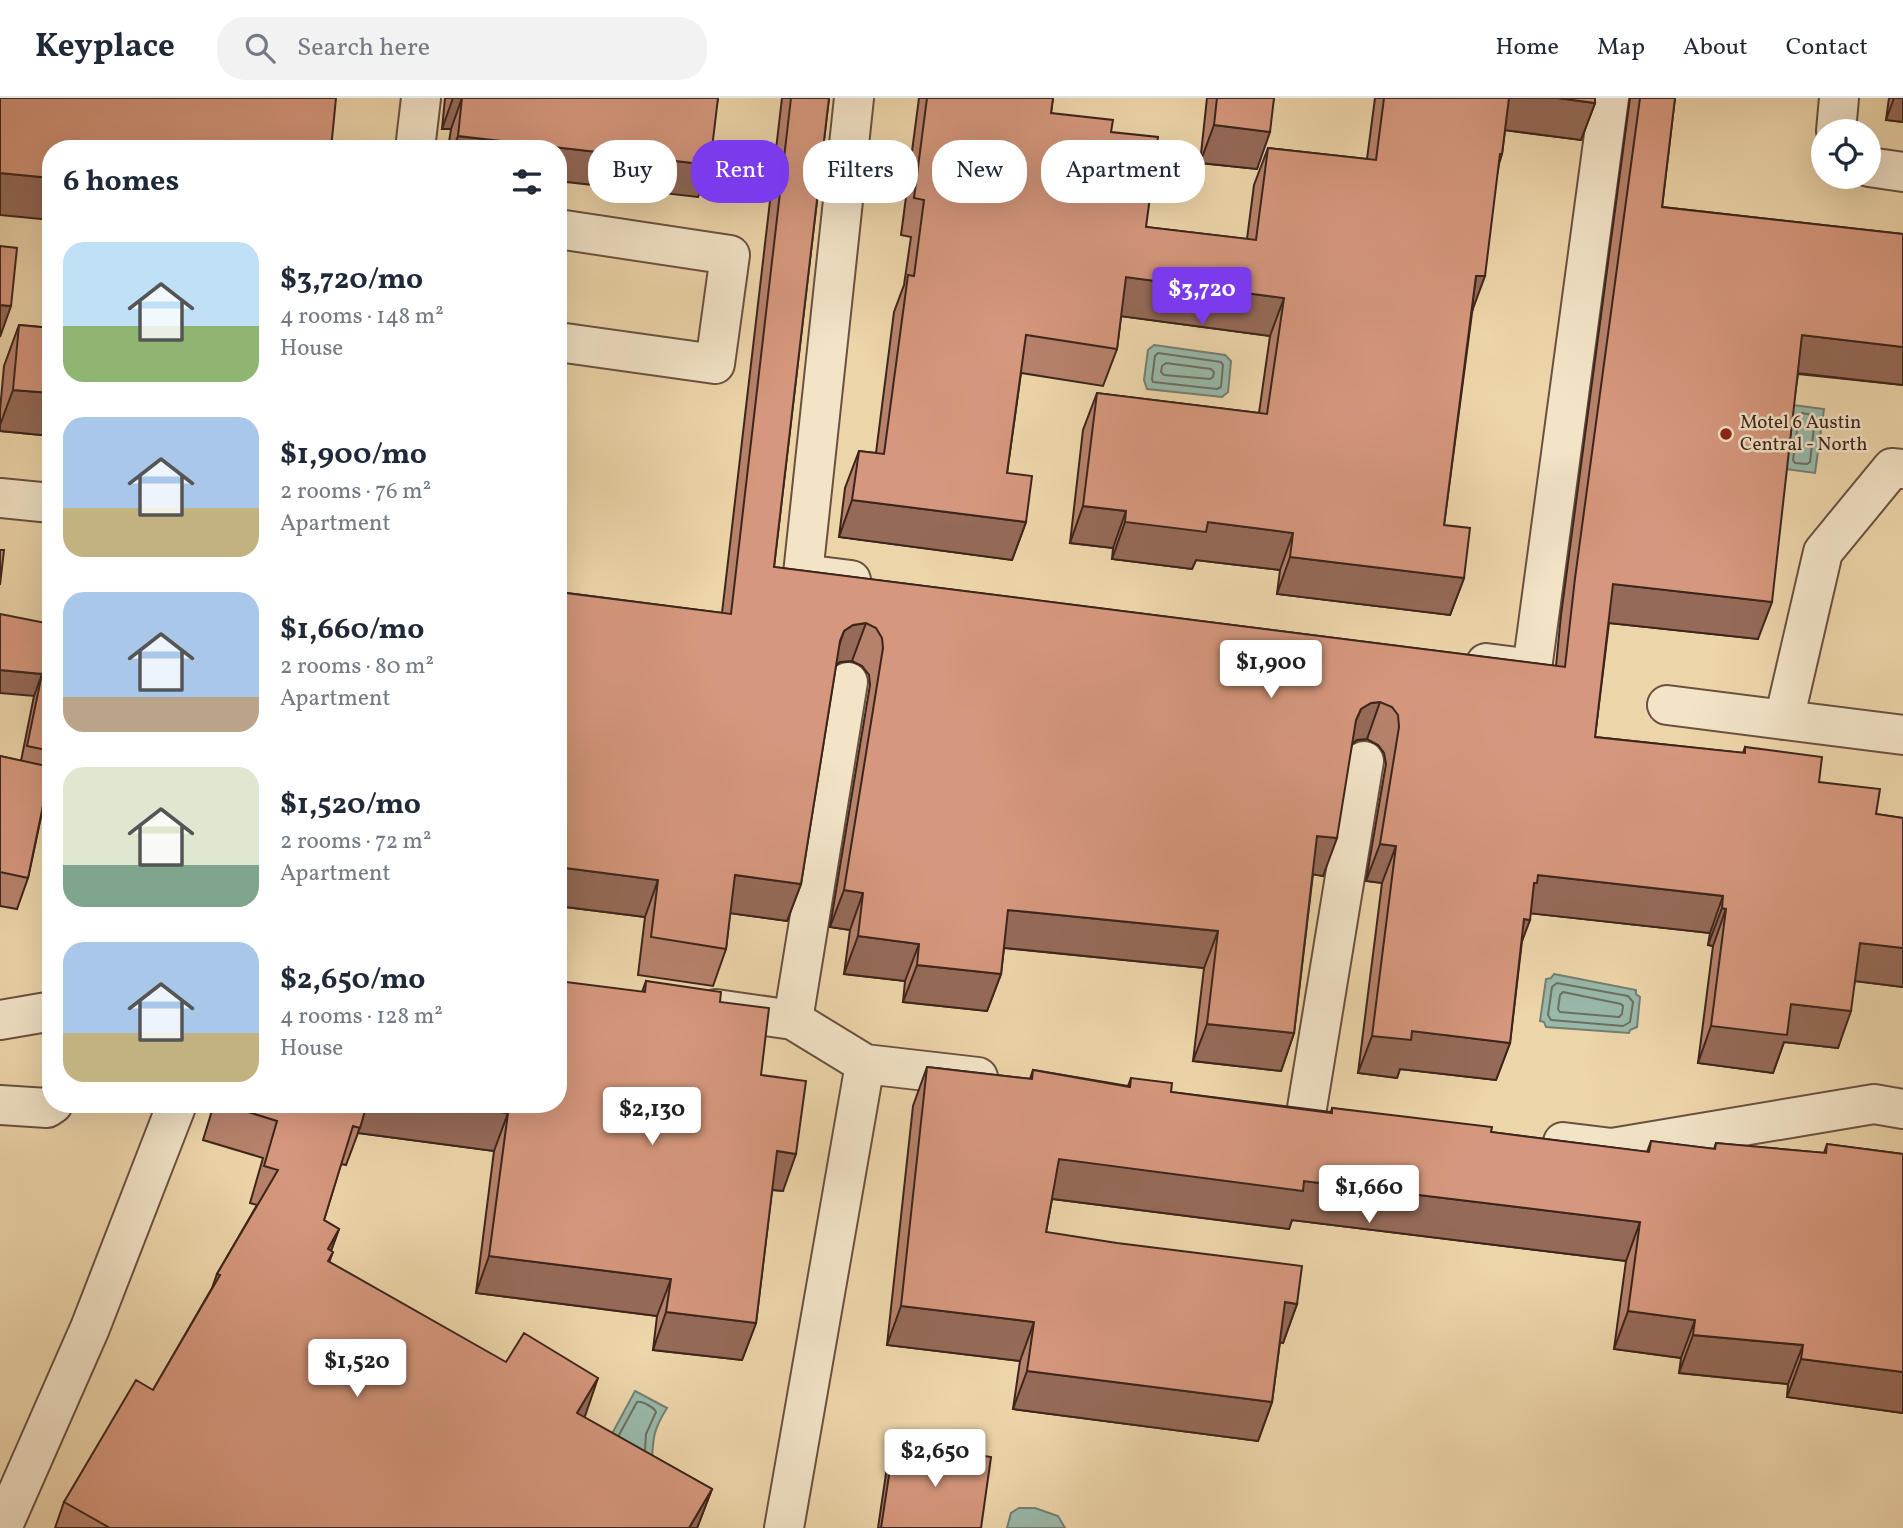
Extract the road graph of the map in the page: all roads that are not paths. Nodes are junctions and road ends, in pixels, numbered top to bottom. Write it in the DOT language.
graph roads {
  1 [pos="421,98"];
  2 [pos="855,98"];
  3 [pos="1609,98"];
  4 [pos="1839,98"];
  5 [pos="1837,119"];
  6 [pos="416,140"];
  7 [pos="1881,169"];
  8 [pos="1903,172"];
  9 [pos="567,230"];
  10 [pos="567,343"];
  11 [pos="1903,469"];
  12 [pos="0,498"];
  13 [pos="42,502"];
  14 [pos="886,585"];
  15 [pos="1450,659"];
  16 [pos="848,682"];
  17 [pos="1667,705"];
  18 [pos="1784,720"];
  19 [pos="1903,734"];
  20 [pos="1364,761"];
  21 [pos="682,1004"];
  22 [pos="42,1013"];
  23 [pos="0,1020"];
  24 [pos="793,1020"];
  25 [pos="864,1064"];
  26 [pos="1016,1081"];
  27 [pos="0,1105"];
  28 [pos="42,1108"];
  29 [pos="1903,1109"];
  30 [pos="174,1113"];
  31 [pos="1306,1114"];
  32 [pos="1528,1139"];
  33 [pos="2,1528"];
  34 [pos="783,1528"];
  1 -- 6 [label="lane"];
  2 -- 14 [label="lane"];
  3 -- 15 [label="lane"];
  4 -- 5 [label="lane"];
  7 -- 8 [label="lane"];
  9 -- 10 [label="lane"];
  11 -- 18 [label="lane"];
  12 -- 13 [label="lane"];
  16 -- 24 [label="lane"];
  17 -- 18 [label="lane"];
  18 -- 19 [label="lane"];
  20 -- 31 [label="lane"];
  21 -- 24 [label="lane"];
  22 -- 23 [label="lane"];
  24 -- 25 [label="lane"];
  25 -- 26 [label="lane"];
  25 -- 34 [label="lane"];
  27 -- 28 [label="lane"];
  29 -- 32 [label="lane"];
  30 -- 33 [label="lane"];
}
